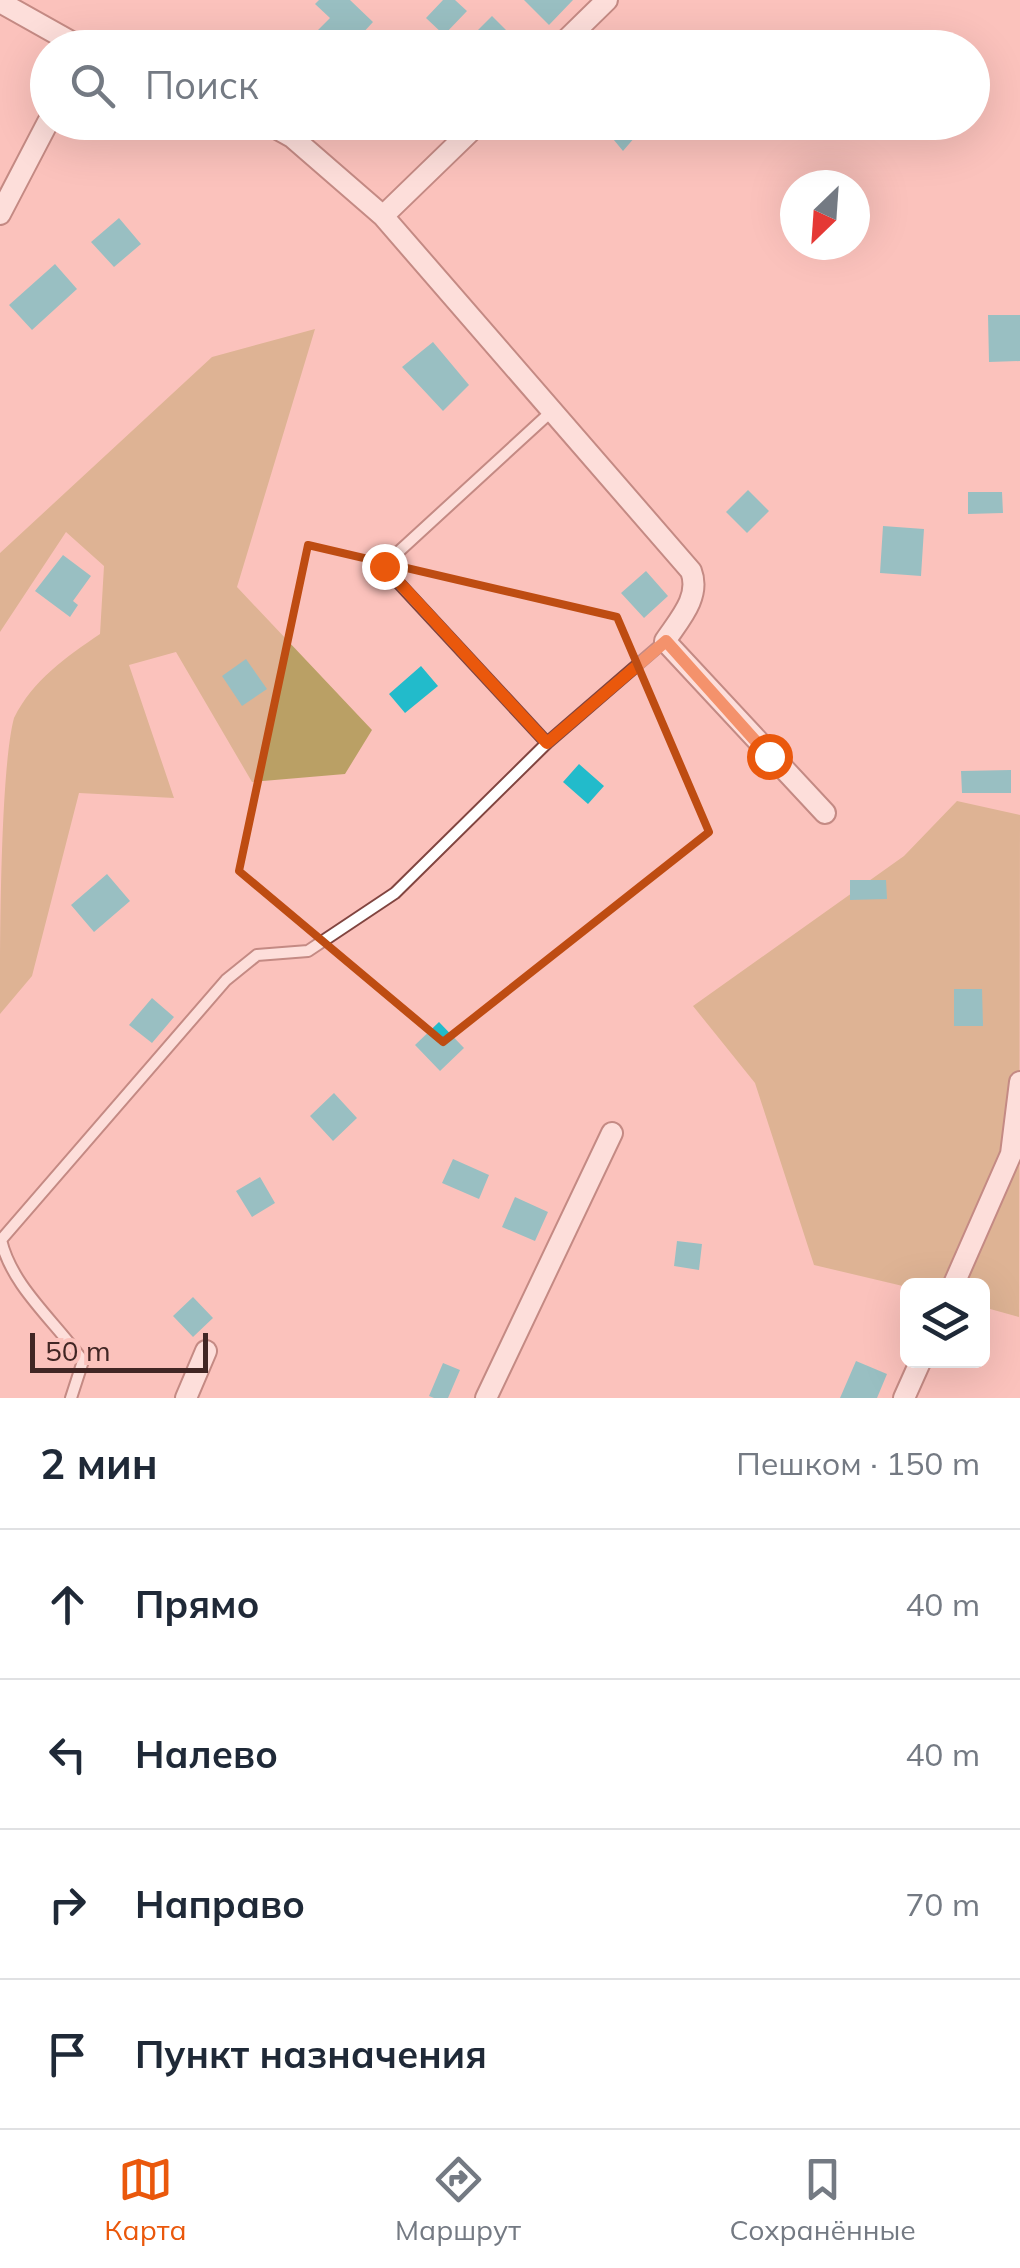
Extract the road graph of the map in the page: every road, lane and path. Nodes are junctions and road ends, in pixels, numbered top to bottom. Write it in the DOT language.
graph roads {
  1 [pos="607,0"];
  2 [pos="0,2"];
  3 [pos="50,30"];
  4 [pos="576,30"];
  5 [pos="39,140"];
  6 [pos="295,140"];
  7 [pos="461,140"];
  8 [pos="0,214"];
  9 [pos="383,216"];
  10 [pos="553,410"];
  11 [pos="666,641"];
  12 [pos="547,743"];
  13 [pos="826,812"];
  14 [pos="1020,1082"];
  15 [pos="612,1133"];
  16 [pos="957,1278"];
  17 [pos="206,1351"];
  18 [pos="917,1368"];
  19 [pos="71,1398"];
  20 [pos="186,1398"];
  21 [pos="486,1398"];
  22 [pos="904,1398"];
  1 -- 4 [label="street"];
  2 -- 3 [label="street"];
  5 -- 8 [label="street"];
  6 -- 9 [label="street"];
  7 -- 9 [label="street"];
  9 -- 10 [label="street"];
  10 -- 11 [label="street"];
  10 -- 12 [label="lane"];
  11 -- 12 [label="lane"];
  11 -- 13 [label="street"];
  12 -- 19 [label="lane"];
  14 -- 16 [label="street"];
  15 -- 21 [label="street"];
  17 -- 20 [label="street"];
  18 -- 22 [label="street"];
}
